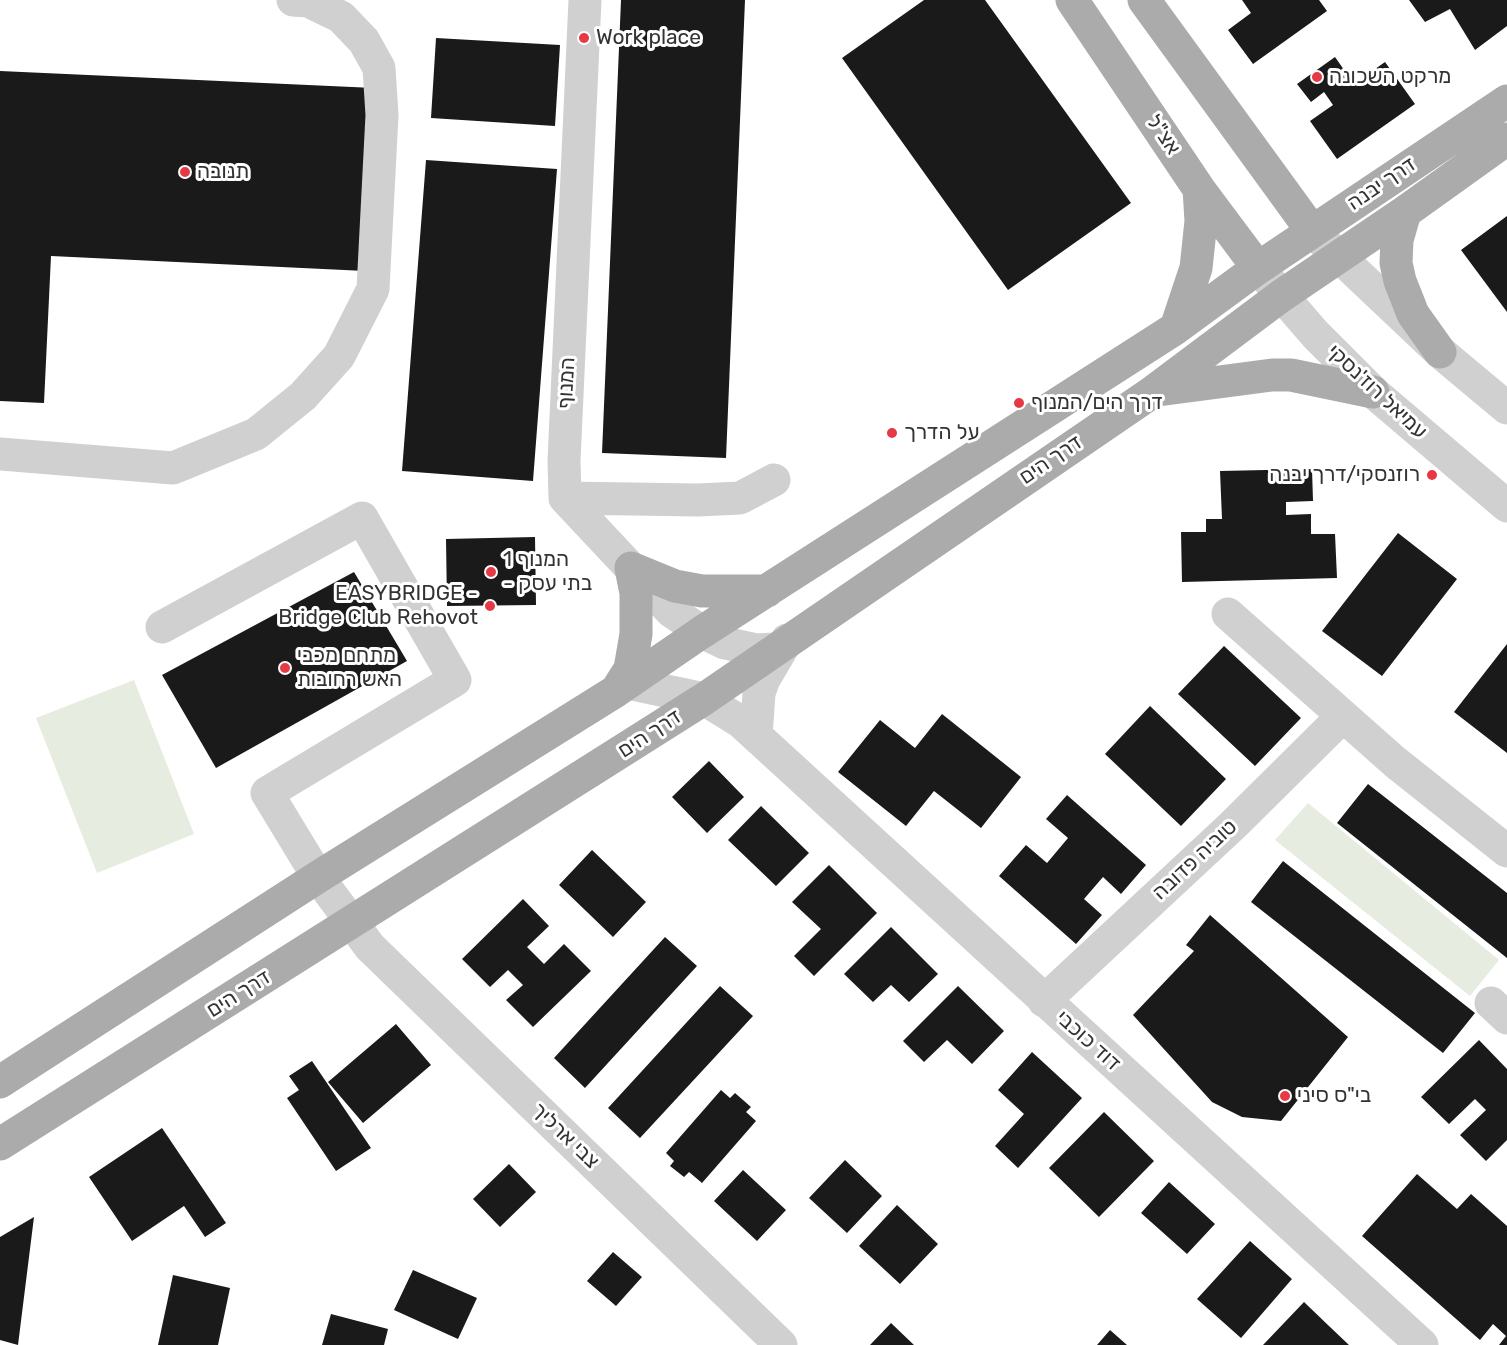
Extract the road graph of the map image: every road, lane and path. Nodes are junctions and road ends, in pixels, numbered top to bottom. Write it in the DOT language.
graph roads {
  1 [pos="293,0"];
  2 [pos="585,0"];
  3 [pos="1072,0"];
  4 [pos="1144,0"];
  5 [pos="1507,101"];
  6 [pos="1507,139"];
  7 [pos="1199,189"];
  8 [pos="1405,212"];
  9 [pos="1312,231"];
  10 [pos="1337,257"];
  11 [pos="1258,268"];
  12 [pos="1281,296"];
  13 [pos="1176,328"];
  14 [pos="1440,352"];
  15 [pos="1154,391"];
  16 [pos="1373,392"];
  17 [pos="1507,408"];
  18 [pos="0,454"];
  19 [pos="774,480"];
  20 [pos="565,498"];
  21 [pos="1507,506"];
  22 [pos="631,568"];
  23 [pos="767,591"];
  24 [pos="1228,614"];
  25 [pos="162,627"];
  26 [pos="702,632"];
  27 [pos="781,644"];
  28 [pos="622,687"];
  29 [pos="704,699"];
  30 [pos="1343,716"];
  31 [pos="756,736"];
  32 [pos="1507,851"];
  33 [pos="318,877"];
  34 [pos="352,924"];
  35 [pos="1044,1001"];
  36 [pos="0,1082"];
  37 [pos="0,1144"];
  38 [pos="781,1345"];
  39 [pos="1422,1345"];
  1 -- 18 [label="street"];
  2 -- 20 [label="street, המנוף"];
  3 -- 7 [label="main road, אצ\"ל"];
  4 -- 9 [label="main road"];
  5 -- 9 [label="main road, דרך יבנה"];
  6 -- 8 [label="main road, דרך יבנה"];
  7 -- 11 [label="main road, אצ\"ל"];
  7 -- 13 [label="main road"];
  8 -- 10 [label="main road, דרך יבנה"];
  8 -- 14 [label="main road"];
  9 -- 10 [label="street"];
  9 -- 11 [label="main road, דרך יבנה"];
  10 -- 12 [label="main road, דרך יבנה"];
  10 -- 14 [label="street"];
  11 -- 12 [label="street, עמיאל רוז'נסקי"];
  11 -- 13 [label="main road, דרך הים"];
  12 -- 15 [label="main road, דרך הים"];
  12 -- 16 [label="street, עמיאל רוז'נסקי"];
  13 -- 23 [label="main road, דרך הים"];
  14 -- 17 [label="street"];
  15 -- 16 [label="main road"];
  15 -- 27 [label="main road, דרך הים"];
  16 -- 21 [label="street, עמיאל רוז'נסקי"];
  19 -- 20 [label="street"];
  20 -- 22 [label="street"];
  22 -- 23 [label="main road"];
  22 -- 26 [label="street"];
  22 -- 28 [label="main road"];
  23 -- 26 [label="main road, דרך הים"];
  24 -- 30 [label="street"];
  25 -- 33 [label="street, צבי ארליך"];
  26 -- 27 [label="street"];
  26 -- 28 [label="main road, דרך הים"];
  27 -- 29 [label="main road, דרך הים"];
  27 -- 31 [label="street"];
  28 -- 29 [label="street, דוד כוכבי"];
  28 -- 33 [label="main road, דרך הים"];
  29 -- 31 [label="street, דוד כוכבי"];
  29 -- 34 [label="main road, דרך הים"];
  30 -- 32 [label="street"];
  30 -- 35 [label="street, טוביה פדובה"];
  31 -- 35 [label="street, דוד כוכבי"];
  33 -- 34 [label="street, צבי ארליך"];
  33 -- 36 [label="main road, דרך הים"];
  34 -- 37 [label="main road, דרך הים"];
  34 -- 38 [label="street, צבי ארליך"];
  35 -- 39 [label="street, דוד כוכבי"];
}
